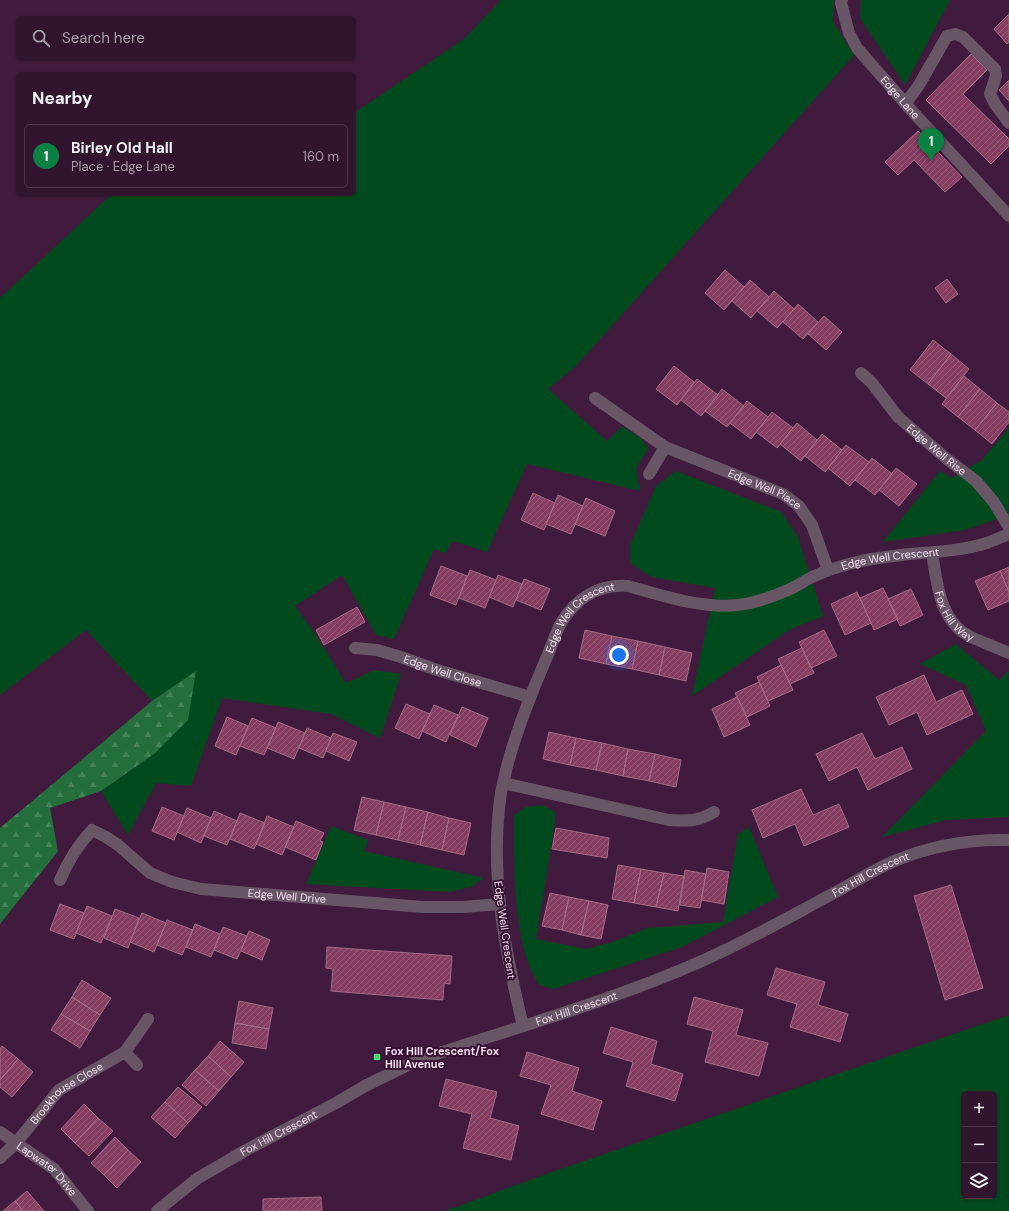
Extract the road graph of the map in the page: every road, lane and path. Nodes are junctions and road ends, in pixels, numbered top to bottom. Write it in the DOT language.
graph roads {
  1 [pos="842,2"];
  2 [pos="906,103"];
  3 [pos="1009,123"];
  4 [pos="1009,216"];
  5 [pos="861,373"];
  6 [pos="595,398"];
  7 [pos="665,447"];
  8 [pos="649,474"];
  9 [pos="1009,527"];
  10 [pos="1009,534"];
  11 [pos="932,553"];
  12 [pos="828,570"];
  13 [pos="355,648"];
  14 [pos="1009,653"];
  15 [pos="530,697"];
  16 [pos="503,783"];
  17 [pos="714,812"];
  18 [pos="1009,840"];
  19 [pos="60,880"];
  20 [pos="500,904"];
  21 [pos="148,1019"];
  22 [pos="523,1026"];
  23 [pos="125,1052"];
  24 [pos="137,1064"];
  25 [pos="0,1132"];
  26 [pos="16,1143"];
  27 [pos="0,1158"];
  28 [pos="88,1211"];
  29 [pos="157,1211"];
  1 -- 2 [label="street, Edge Lane"];
  2 -- 3 [label="street"];
  2 -- 4 [label="street, Edge Lane"];
  5 -- 9 [label="street, Edge Well Rise"];
  6 -- 7 [label="street, Edge Well Place"];
  7 -- 8 [label="street"];
  7 -- 12 [label="street, Edge Well Place"];
  10 -- 11 [label="street, Edge Well Crescent"];
  11 -- 12 [label="street, Edge Well Crescent"];
  11 -- 14 [label="street, Fox Hill Way"];
  12 -- 15 [label="street, Edge Well Crescent"];
  13 -- 15 [label="street, Edge Well Close"];
  15 -- 16 [label="street, Edge Well Crescent"];
  16 -- 17 [label="street"];
  16 -- 20 [label="street, Edge Well Crescent"];
  18 -- 22 [label="street, Fox Hill Crescent"];
  19 -- 20 [label="street, Edge Well Drive"];
  20 -- 22 [label="street, Edge Well Crescent"];
  21 -- 23 [label="street, Brookhouse Close"];
  22 -- 29 [label="street, Fox Hill Crescent"];
  23 -- 24 [label="street"];
  23 -- 26 [label="street, Brookhouse Close"];
  25 -- 26 [label="street, Lapwater Drive"];
  26 -- 27 [label="street, Brookhouse Close"];
  26 -- 28 [label="street, Lapwater Drive"];
}
